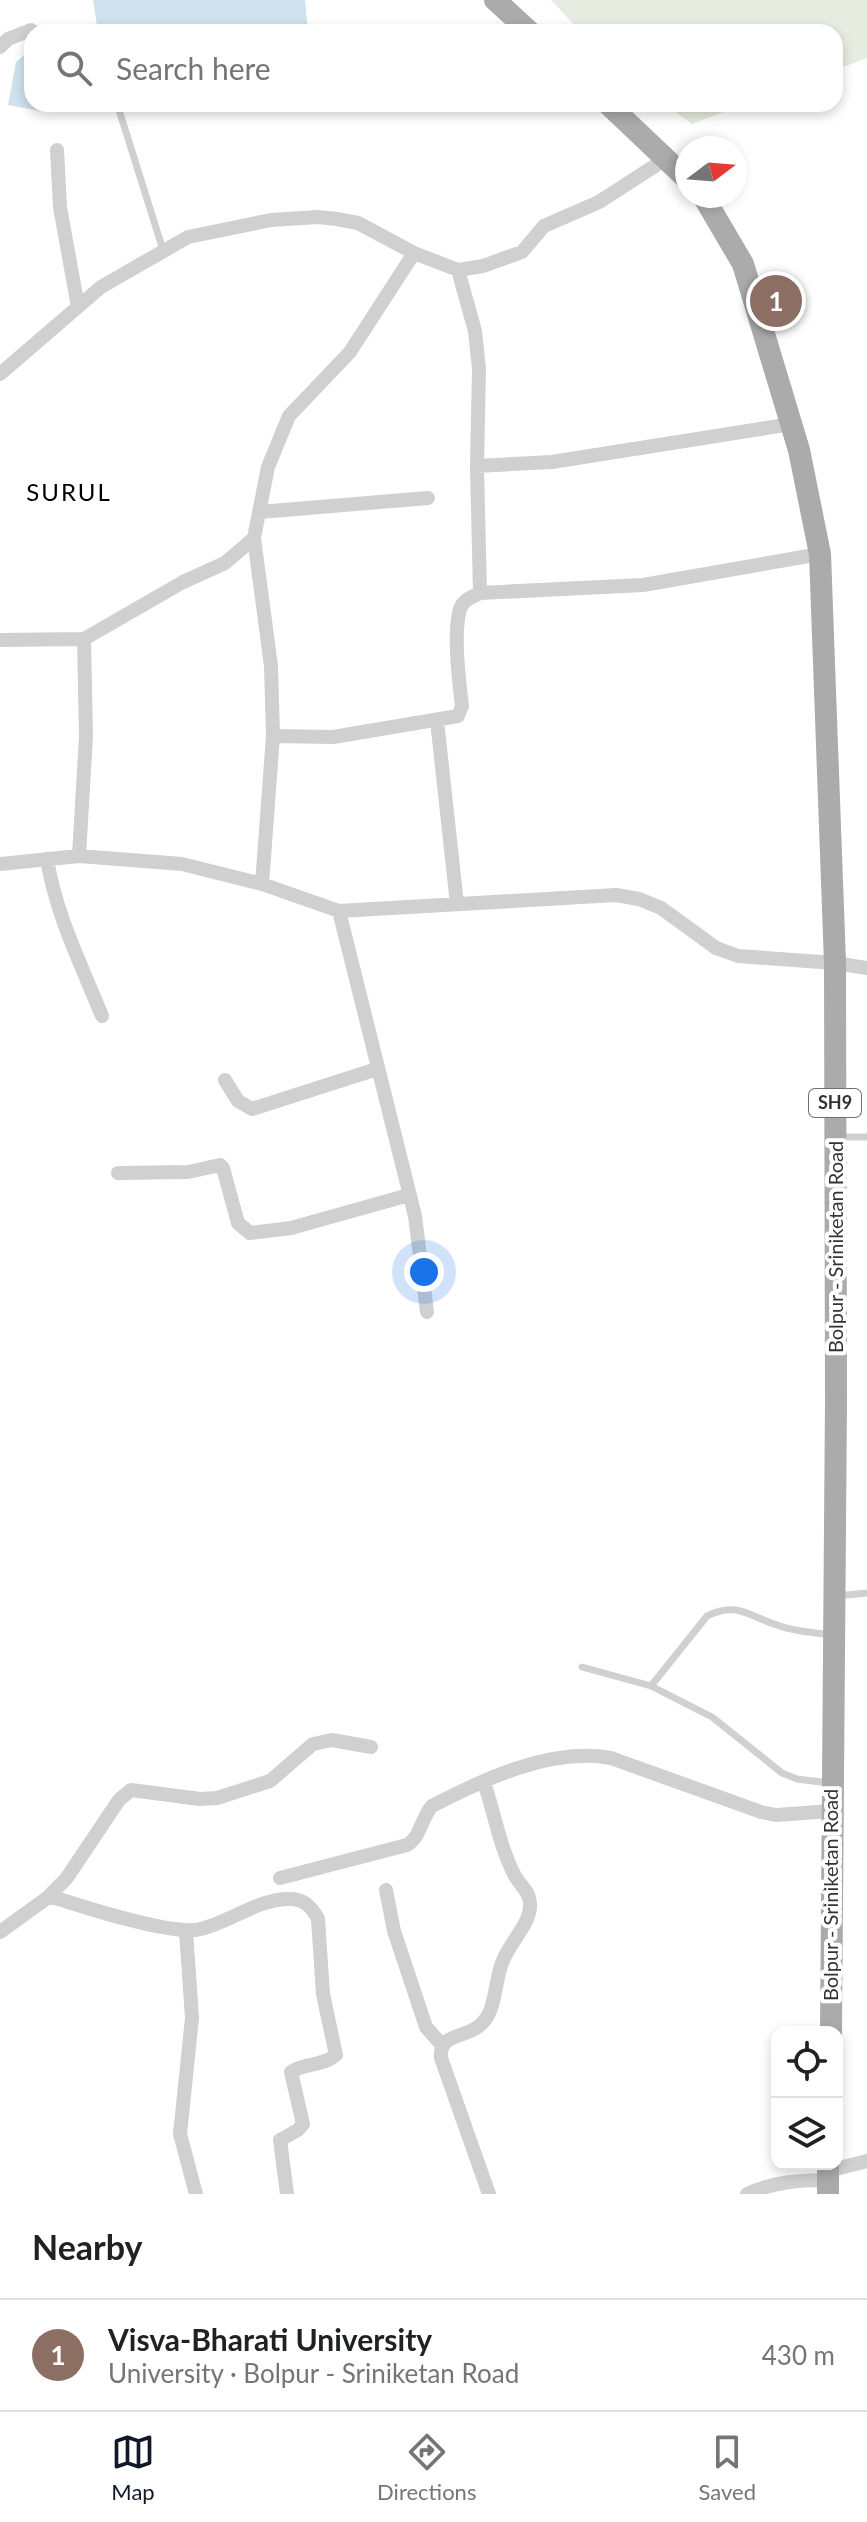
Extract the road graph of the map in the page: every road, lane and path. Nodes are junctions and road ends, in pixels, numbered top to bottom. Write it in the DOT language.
graph roads {
  1 [pos="495,0"];
  2 [pos="521,24"];
  3 [pos="24,33"];
  4 [pos="0,47"];
  5 [pos="617,112"];
  6 [pos="120,113"];
  7 [pos="57,150"];
  8 [pos="667,158"];
  9 [pos="675,166"];
  10 [pos="710,208"];
  11 [pos="163,250"];
  12 [pos="414,253"];
  13 [pos="458,270"];
  14 [pos="78,307"];
  15 [pos="0,374"];
  16 [pos="791,424"];
  17 [pos="477,466"];
  18 [pos="428,498"];
  19 [pos="260,512"];
  20 [pos="254,538"];
  21 [pos="820,554"];
  22 [pos="480,593"];
  23 [pos="84,639"];
  24 [pos="0,640"];
  25 [pos="437,721"];
  26 [pos="273,736"];
  27 [pos="79,856"];
  28 [pos="47,859"];
  29 [pos="0,864"];
  30 [pos="262,884"];
  31 [pos="457,904"];
  32 [pos="339,911"];
  33 [pos="835,963"];
  34 [pos="867,968"];
  35 [pos="102,1016"];
  36 [pos="377,1069"];
  37 [pos="225,1080"];
  38 [pos="835,1137"];
  39 [pos="867,1137"];
  40 [pos="118,1173"];
  41 [pos="409,1195"];
  42 [pos="427,1312"];
  43 [pos="867,1593"];
  44 [pos="834,1597"];
  45 [pos="833,1635"];
  46 [pos="582,1667"];
  47 [pos="651,1686"];
  48 [pos="371,1747"];
  49 [pos="484,1782"];
  50 [pos="832,1783"];
  51 [pos="832,1811"];
  52 [pos="280,1878"];
  53 [pos="386,1890"];
  54 [pos="47,1898"];
  55 [pos="186,1931"];
  56 [pos="0,1932"];
  57 [pos="831,2026"];
  58 [pos="441,2044"];
  59 [pos="867,2161"];
  60 [pos="828,2177"];
  61 [pos="196,2194"];
  62 [pos="287,2194"];
  63 [pos="489,2194"];
  64 [pos="747,2194"];
  1 -- 2 [label="main road"];
  3 -- 4 [label="street"];
  5 -- 8 [label="main road"];
  6 -- 11 [label="lane"];
  7 -- 14 [label="street"];
  8 -- 9 [label="main road"];
  8 -- 13 [label="street"];
  10 -- 16 [label="main road, Bolpur - Sriniketan Road / SH9"];
  11 -- 12 [label="street"];
  11 -- 14 [label="street"];
  12 -- 13 [label="street"];
  12 -- 19 [label="street"];
  13 -- 17 [label="street"];
  14 -- 15 [label="street"];
  16 -- 17 [label="street"];
  16 -- 21 [label="main road, Bolpur - Sriniketan Road / SH9"];
  17 -- 22 [label="street"];
  18 -- 19 [label="street"];
  19 -- 20 [label="street"];
  20 -- 23 [label="street"];
  20 -- 26 [label="street"];
  21 -- 22 [label="street"];
  21 -- 33 [label="main road, Bolpur - Sriniketan Road / SH9"];
  22 -- 25 [label="street"];
  23 -- 24 [label="street"];
  23 -- 27 [label="street"];
  25 -- 26 [label="street"];
  25 -- 31 [label="street"];
  26 -- 30 [label="street"];
  27 -- 28 [label="street"];
  27 -- 30 [label="street"];
  28 -- 29 [label="street"];
  28 -- 35 [label="street"];
  30 -- 32 [label="street"];
  31 -- 32 [label="street"];
  31 -- 33 [label="street"];
  32 -- 36 [label="street"];
  33 -- 34 [label="street"];
  33 -- 38 [label="main road, Bolpur - Sriniketan Road / SH9"];
  36 -- 37 [label="street"];
  36 -- 41 [label="street"];
  38 -- 39 [label="lane"];
  38 -- 44 [label="main road, Bolpur - Sriniketan Road / SH9"];
  40 -- 41 [label="street"];
  41 -- 42 [label="street"];
  43 -- 44 [label="lane"];
  44 -- 45 [label="main road, Bolpur - Sriniketan Road / SH9"];
  45 -- 47 [label="lane"];
  45 -- 50 [label="main road, Bolpur - Sriniketan Road / SH9"];
  46 -- 47 [label="lane"];
  47 -- 50 [label="lane"];
  48 -- 54 [label="street"];
  49 -- 51 [label="street"];
  49 -- 52 [label="street"];
  49 -- 58 [label="street"];
  50 -- 51 [label="main road, Bolpur - Sriniketan Road / SH9"];
  51 -- 57 [label="main road, Bolpur - Sriniketan Road / SH9"];
  53 -- 58 [label="street"];
  54 -- 55 [label="street"];
  54 -- 56 [label="street"];
  55 -- 61 [label="street"];
  55 -- 62 [label="street"];
  58 -- 63 [label="street"];
  59 -- 60 [label="street"];
  60 -- 64 [label="street"];
}
